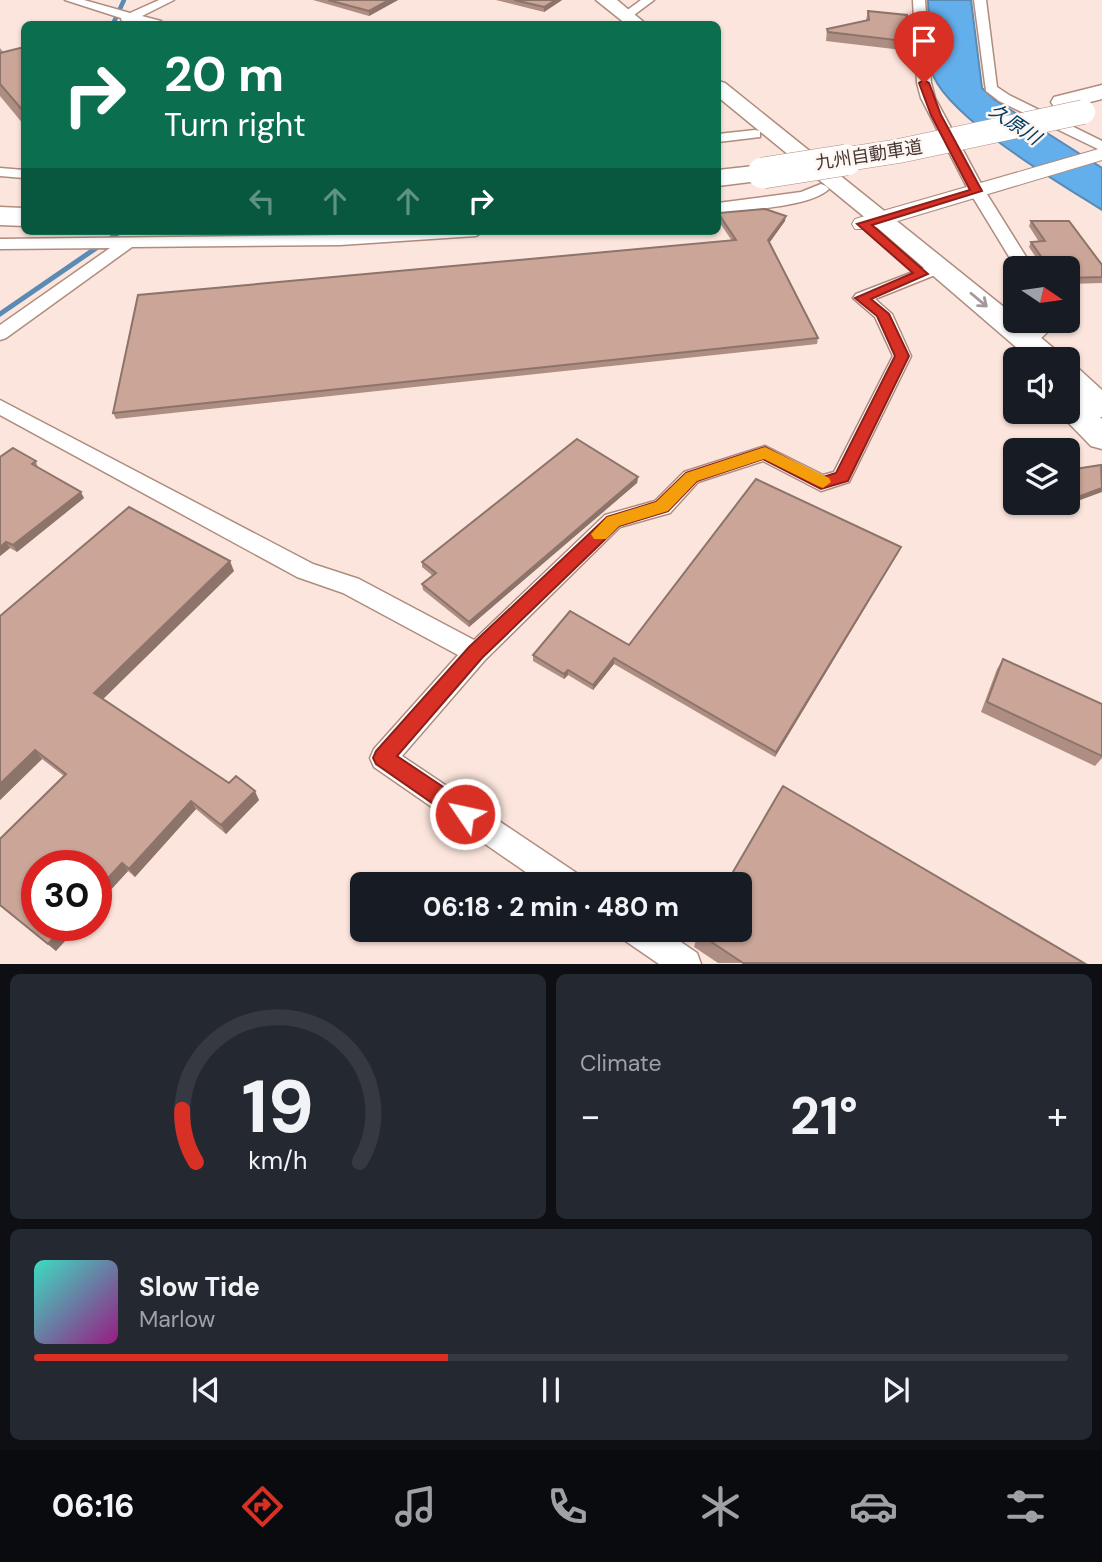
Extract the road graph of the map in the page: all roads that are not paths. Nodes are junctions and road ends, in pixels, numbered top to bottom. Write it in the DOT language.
graph roads {
  1 [pos="71,0"];
  2 [pos="168,0"];
  3 [pos="588,0"];
  4 [pos="605,0"];
  5 [pos="648,0"];
  6 [pos="919,0"];
  7 [pos="980,0"];
  8 [pos="131,17"];
  9 [pos="121,21"];
  10 [pos="146,21"];
  11 [pos="625,21"];
  12 [pos="626,21"];
  13 [pos="628,21"];
  14 [pos="721,90"];
  15 [pos="1102,92"];
  16 [pos="721,107"];
  17 [pos="1083,107"];
  18 [pos="721,139"];
  19 [pos="1102,147"];
  20 [pos="1102,154"];
  21 [pos="757,155"];
  22 [pos="721,161"];
  23 [pos="0,172"];
  24 [pos="21,174"];
  25 [pos="721,176"];
  26 [pos="821,189"];
  27 [pos="976,191"];
  28 [pos="0,197"];
  29 [pos="21,197"];
  30 [pos="721,208"];
  31 [pos="0,216"];
  32 [pos="21,217"];
  33 [pos="873,221"];
  34 [pos="416,235"];
  35 [pos="127,243"];
  36 [pos="0,244"];
  37 [pos="1017,256"];
  38 [pos="931,270"];
  39 [pos="1038,333"];
  40 [pos="0,334"];
  41 [pos="1021,347"];
  42 [pos="1023,347"];
  43 [pos="1080,387"];
  44 [pos="0,407"];
  45 [pos="1102,407"];
  46 [pos="1080,416"];
  47 [pos="1102,438"];
  48 [pos="476,653"];
  49 [pos="550,872"];
  50 [pos="654,942"];
  51 [pos="686,964"];
  1 -- 8 [label="street"];
  2 -- 8 [label="street"];
  3 -- 11 [label="main road"];
  4 -- 12 [label="main road"];
  5 -- 13 [label="street"];
  6 -- 27 [label="street"];
  7 -- 19 [label="street"];
  8 -- 9 [label="street"];
  8 -- 10 [label="street"];
  14 -- 33 [label="main road"];
  15 -- 17 [label="highway, 九州自動車道"];
  16 -- 21 [label="main road"];
  17 -- 21 [label="highway, 九州自動車道, bridge"];
  18 -- 21 [label="street"];
  20 -- 27 [label="street"];
  21 -- 22 [label="highway, 九州自動車道"];
  21 -- 25 [label="highway, 九州自動車道"];
  21 -- 26 [label="main road"];
  23 -- 24 [label="street"];
  26 -- 30 [label="street"];
  26 -- 33 [label="main road"];
  27 -- 33 [label="street"];
  27 -- 37 [label="street"];
  28 -- 29 [label="highway"];
  31 -- 32 [label="highway"];
  33 -- 38 [label="main road"];
  34 -- 35 [label="street"];
  35 -- 36 [label="street"];
  35 -- 40 [label="street"];
  38 -- 41 [label="main road"];
  38 -- 48 [label="street"];
  39 -- 42 [label="street"];
  43 -- 45 [label="main road"];
  44 -- 48 [label="street"];
  46 -- 47 [label="main road"];
  48 -- 49 [label="street"];
  50 -- 51 [label="street"];
}
